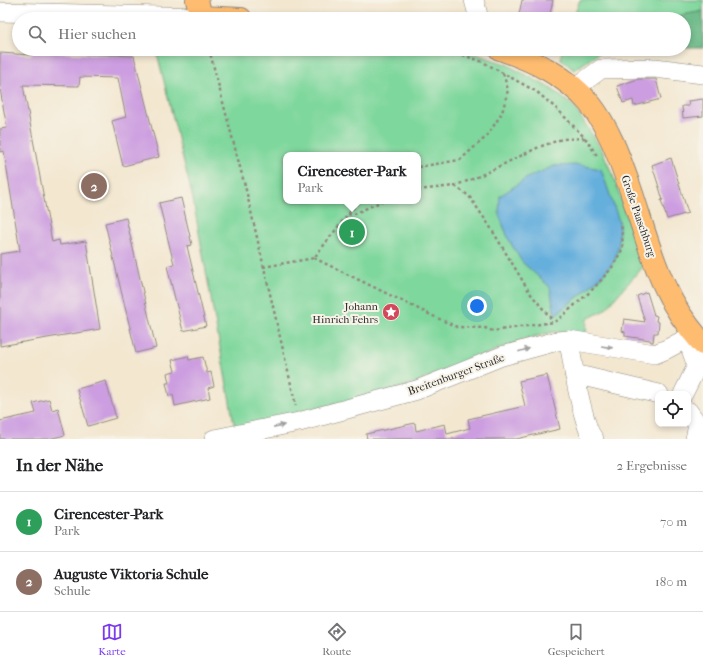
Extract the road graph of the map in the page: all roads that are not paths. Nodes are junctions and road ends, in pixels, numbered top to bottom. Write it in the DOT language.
graph roads {
  1 [pos="474,0"];
  2 [pos="199,8"];
  3 [pos="0,12"];
  4 [pos="214,12"];
  5 [pos="477,12"];
  6 [pos="520,56"];
  7 [pos="703,74"];
  8 [pos="575,88"];
  9 [pos="695,339"];
  10 [pos="569,340"];
  11 [pos="574,374"];
  12 [pos="684,391"];
  13 [pos="655,393"];
  14 [pos="691,416"];
  15 [pos="214,439"];
  16 [pos="594,439"];
  17 [pos="695,439"];
  1 -- 5 [label="street"];
  2 -- 3 [label="street"];
  2 -- 4 [label="main road"];
  6 -- 8 [label="main road, Große Paaschburg"];
  7 -- 8 [label="street"];
  8 -- 9 [label="main road, Große Paaschburg"];
  10 -- 9 [label="street, Breitenburger Straße, one-way"];
  9 -- 12 [label="street"];
  10 -- 11 [label="street"];
  15 -- 10 [label="street, Breitenburger Straße, one-way"];
  11 -- 13 [label="street"];
  11 -- 16 [label="street"];
  14 -- 17 [label="street"];
}
